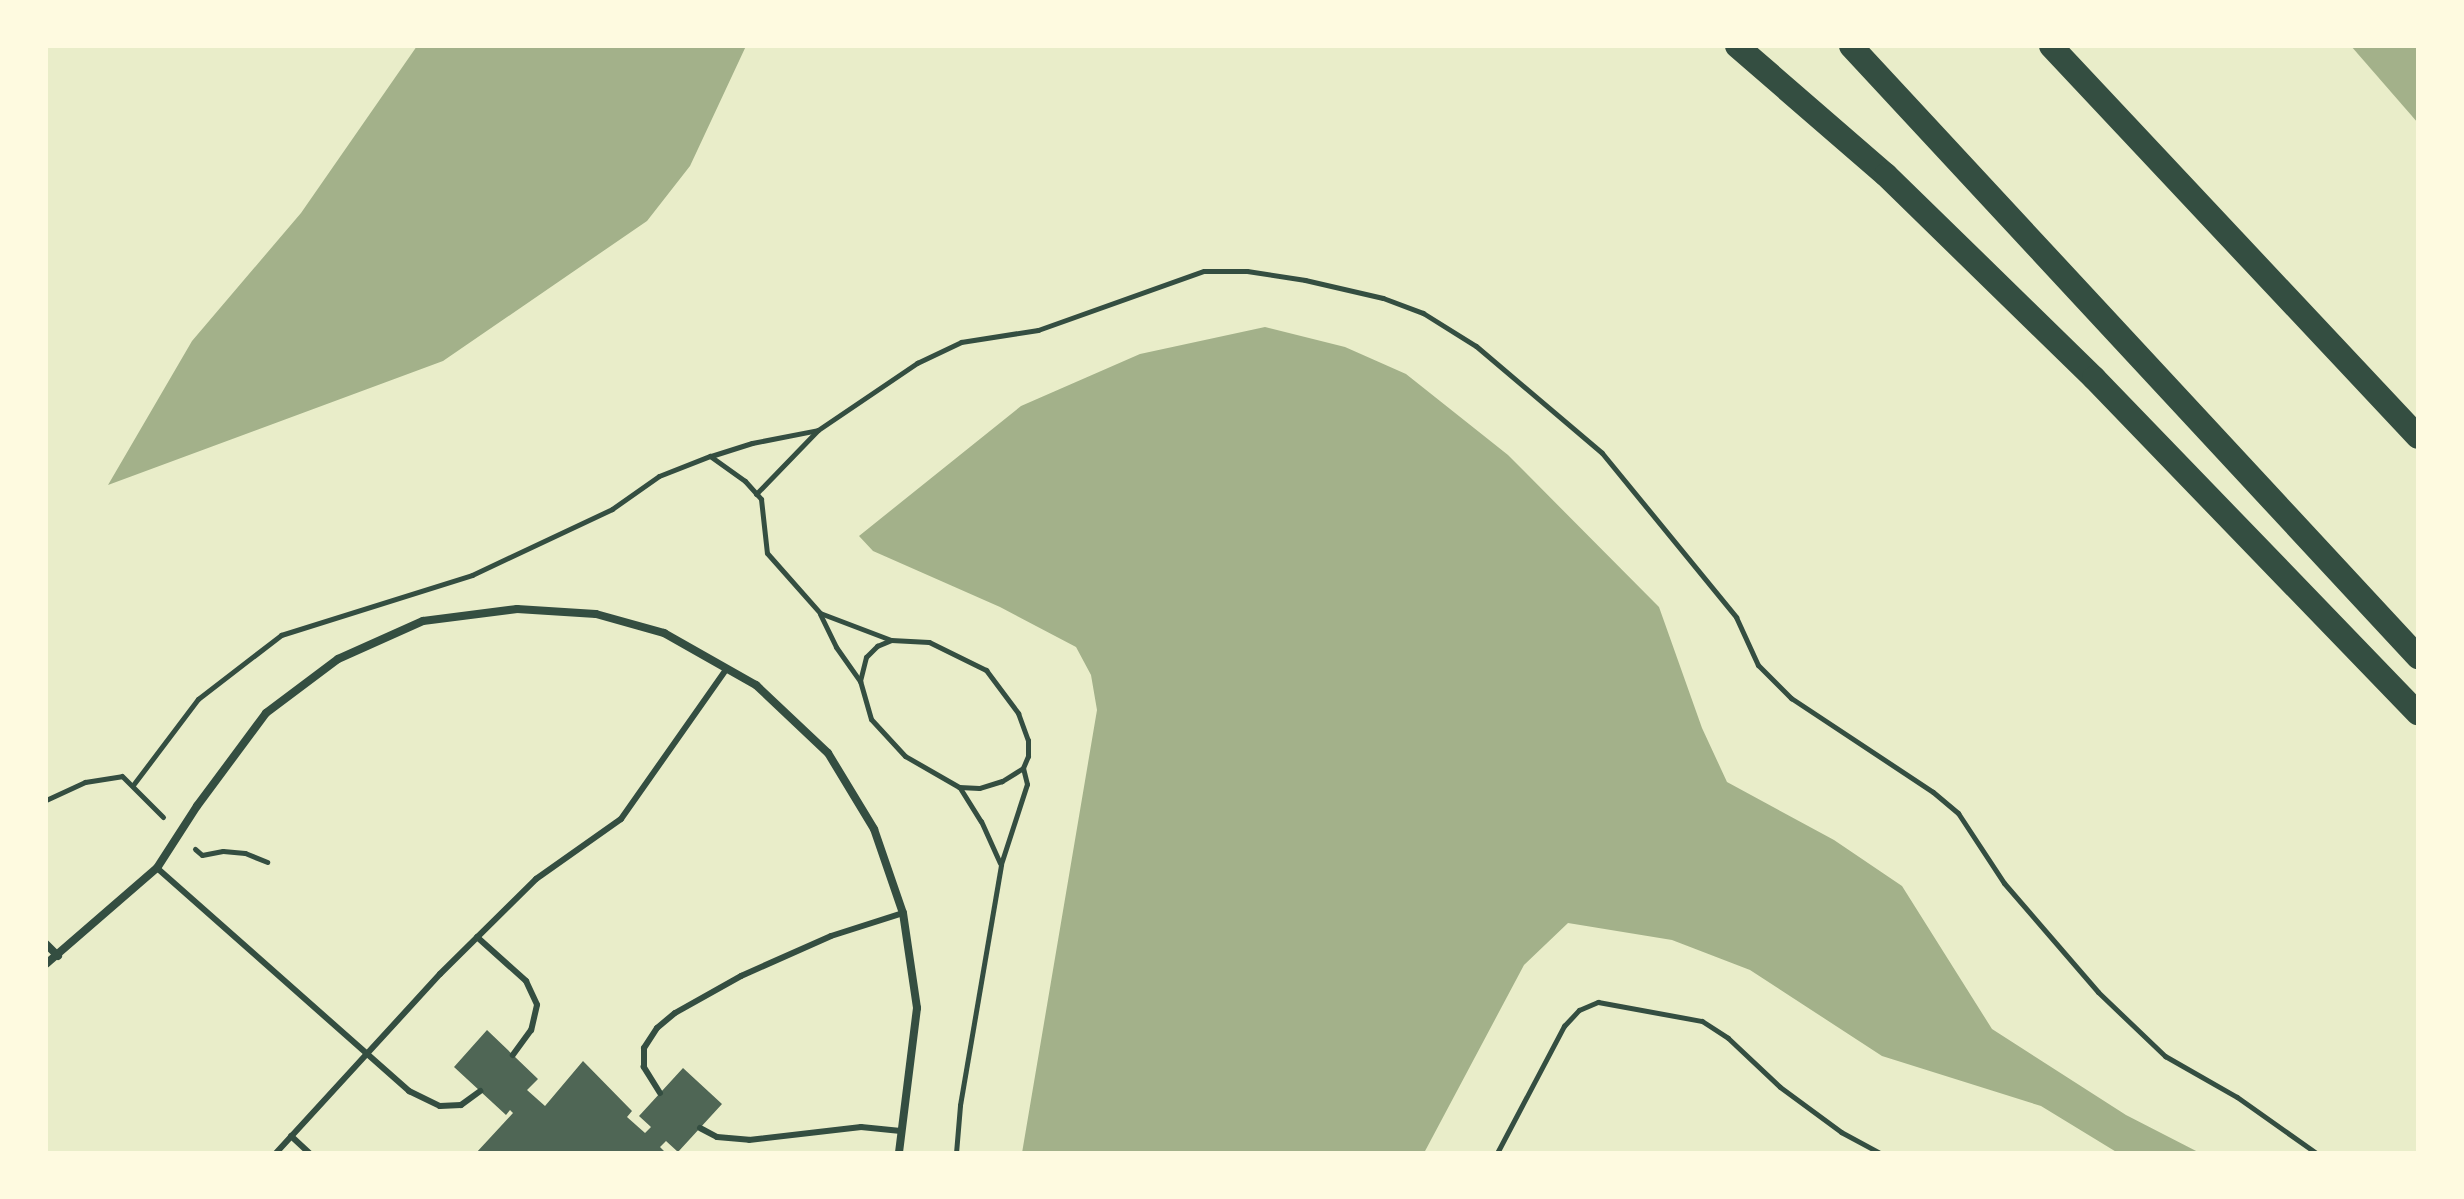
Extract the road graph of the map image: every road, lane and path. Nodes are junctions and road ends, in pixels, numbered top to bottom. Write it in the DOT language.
graph roads {
  1 [pos="1737,46"];
  2 [pos="1851,46"];
  3 [pos="2051,46"];
  4 [pos="818,430"];
  5 [pos="2418,437"];
  6 [pos="710,456"];
  7 [pos="756,494"];
  8 [pos="820,613"];
  9 [pos="2418,657"];
  10 [pos="727,668"];
  11 [pos="860,681"];
  12 [pos="2418,713"];
  13 [pos="1023,768"];
  14 [pos="959,787"];
  15 [pos="46,800"];
  16 [pos="179,834"];
  17 [pos="267,862"];
  18 [pos="1001,864"];
  19 [pos="157,868"];
  20 [pos="903,913"];
  21 [pos="477,937"];
  22 [pos="46,944"];
  23 [pos="58,956"];
  24 [pos="46,964"];
  25 [pos="370,1054"];
  26 [pos="513,1055"];
  27 [pos="480,1091"];
  28 [pos="660,1093"];
  29 [pos="700,1128"];
  30 [pos="901,1131"];
  31 [pos="291,1136"];
  32 [pos="276,1153"];
  33 [pos="309,1153"];
  34 [pos="899,1153"];
  35 [pos="956,1153"];
  36 [pos="1497,1153"];
  37 [pos="1880,1153"];
  38 [pos="2316,1153"];
  1 -- 12 [label="highway"];
  2 -- 9 [label="highway"];
  3 -- 5 [label="highway"];
  4 -- 6 [label="path"];
  4 -- 7 [label="path"];
  4 -- 38 [label="path"];
  8 -- 11 [label="path"];
  10 -- 16 [label="street"];
  10 -- 20 [label="street"];
  10 -- 21 [label="lane"];
  11 -- 13 [label="path"];
  11 -- 14 [label="path"];
  13 -- 14 [label="path"];
  13 -- 18 [label="path"];
  14 -- 18 [label="path"];
  15 -- 16 [label="path"];
  16 -- 17 [label="path"];
  16 -- 19 [label="street"];
  18 -- 35 [label="path"];
  19 -- 23 [label="street"];
  19 -- 25 [label="lane"];
  20 -- 28 [label="lane"];
  20 -- 30 [label="street"];
  21 -- 25 [label="lane"];
  21 -- 26 [label="lane"];
  22 -- 23 [label="street"];
  23 -- 24 [label="street"];
  25 -- 27 [label="lane"];
  25 -- 31 [label="lane"];
  29 -- 30 [label="lane"];
  30 -- 34 [label="street"];
  31 -- 32 [label="lane"];
  31 -- 33 [label="lane"];
  36 -- 37 [label="path"];
}
